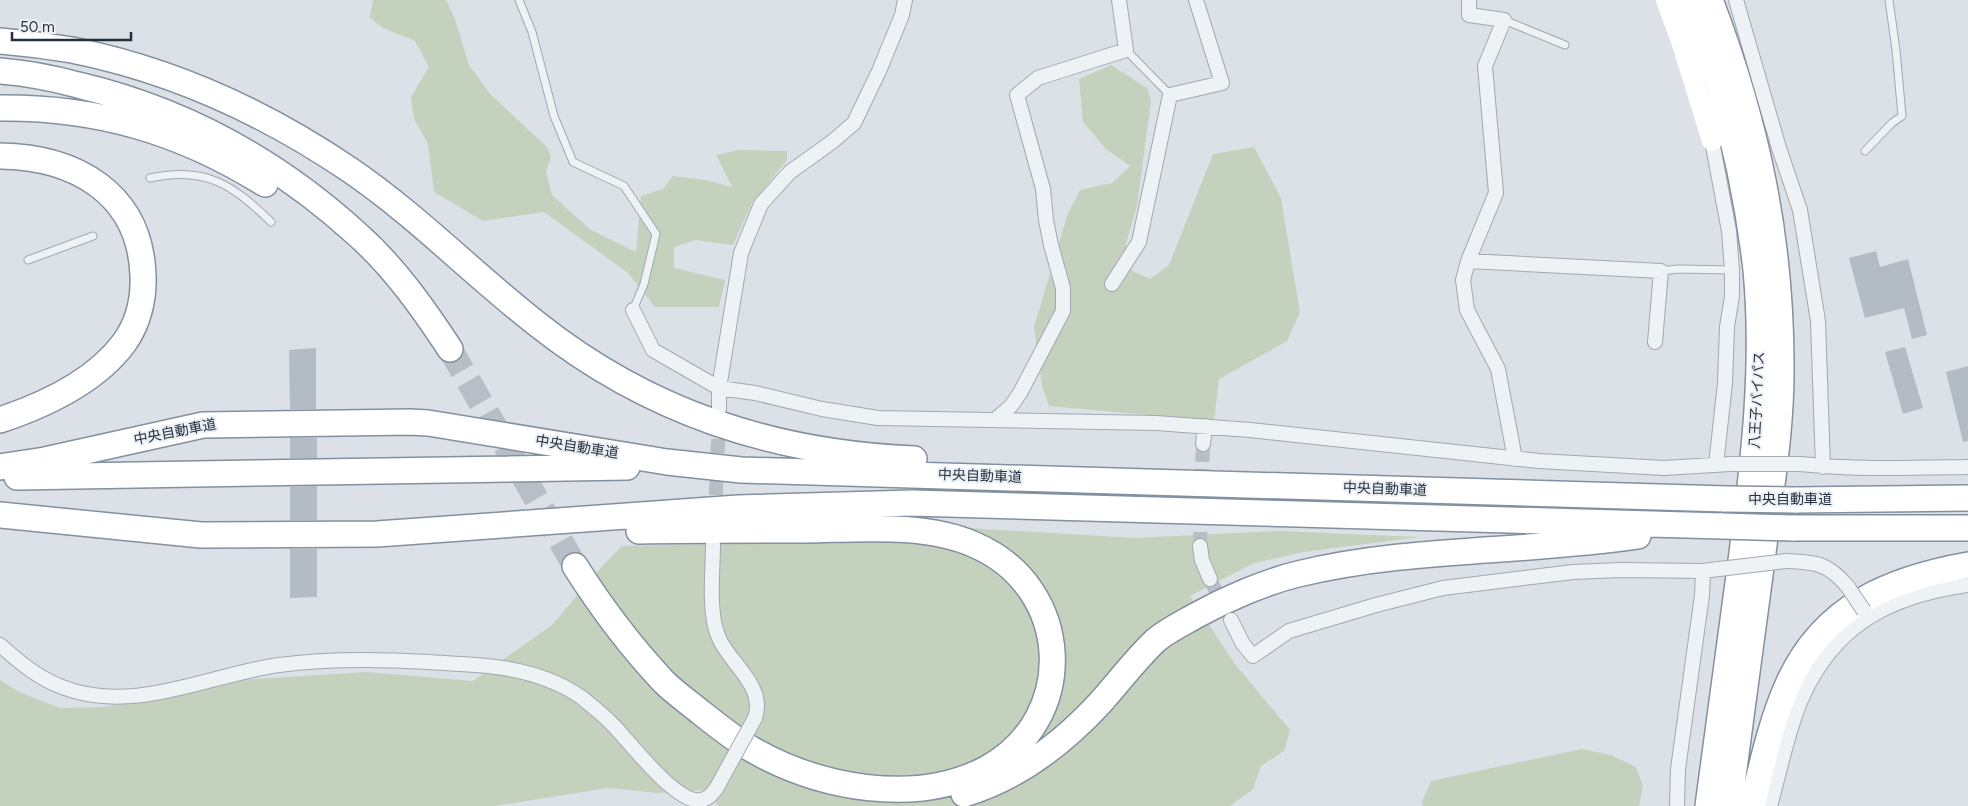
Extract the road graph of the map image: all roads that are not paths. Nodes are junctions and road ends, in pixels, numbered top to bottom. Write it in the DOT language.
graph roads {
  1 [pos="519,0"];
  2 [pos="905,0"];
  3 [pos="1119,0"];
  4 [pos="1196,0"];
  5 [pos="1469,0"];
  6 [pos="1666,0"];
  7 [pos="1687,0"];
  8 [pos="1890,0"];
  9 [pos="1725,2"];
  10 [pos="1504,20"];
  11 [pos="0,41"];
  12 [pos="1565,45"];
  13 [pos="1126,50"];
  14 [pos="0,71"];
  15 [pos="1170,95"];
  16 [pos="0,108"];
  17 [pos="1722,138"];
  18 [pos="1769,150"];
  19 [pos="1866,151"];
  20 [pos="0,156"];
  21 [pos="150,178"];
  22 [pos="271,222"];
  23 [pos="93,236"];
  24 [pos="28,260"];
  25 [pos="1468,261"];
  26 [pos="1732,270"];
  27 [pos="1661,271"];
  28 [pos="1112,284"];
  29 [pos="633,310"];
  30 [pos="1654,342"];
  31 [pos="719,388"];
  32 [pos="719,410"];
  33 [pos="996,419"];
  34 [pos="0,420"];
  35 [pos="1206,426"];
  36 [pos="1203,444"];
  37 [pos="1516,459"];
  38 [pos="1716,465"];
  39 [pos="698,466"];
  40 [pos="0,467"];
  41 [pos="1823,467"];
  42 [pos="1968,467"];
  43 [pos="0,478"];
  44 [pos="1303,486"];
  45 [pos="1968,498"];
  46 [pos="0,515"];
  47 [pos="1711,526"];
  48 [pos="1968,528"];
  49 [pos="377,534"];
  50 [pos="714,544"];
  51 [pos="1200,546"];
  52 [pos="1968,565"];
  53 [pos="1703,571"];
  54 [pos="1210,579"];
  55 [pos="1968,585"];
  56 [pos="1866,614"];
  57 [pos="1230,620"];
  58 [pos="0,646"];
  59 [pos="1676,806"];
  60 [pos="1708,806"];
  61 [pos="1729,806"];
  62 [pos="1752,806"];
  63 [pos="1770,806"];
  1 -- 29 [label="lane"];
  2 -- 31 [label="street"];
  3 -- 13 [label="street"];
  4 -- 15 [label="street"];
  5 -- 10 [label="street"];
  6 -- 17 [label="street"];
  7 -- 17 [label="highway, 八王子バイパス"];
  8 -- 19 [label="lane"];
  9 -- 18 [label="highway, 八王子バイパス"];
  10 -- 12 [label="lane"];
  10 -- 25 [label="street"];
  11 -- 44 [label="highway"];
  13 -- 15 [label="lane"];
  13 -- 33 [label="street"];
  14 -- 16 [label="highway"];
  15 -- 28 [label="street"];
  17 -- 26 [label="street"];
  17 -- 60 [label="highway, 八王子バイパス"];
  18 -- 41 [label="street"];
  18 -- 61 [label="highway, 八王子バイパス"];
  20 -- 34 [label="highway"];
  21 -- 22 [label="lane"];
  23 -- 24 [label="lane"];
  25 -- 27 [label="street"];
  25 -- 37 [label="street"];
  26 -- 27 [label="lane"];
  26 -- 38 [label="street"];
  27 -- 30 [label="street"];
  29 -- 31 [label="street"];
  31 -- 32 [label="street"];
  31 -- 33 [label="street"];
  33 -- 35 [label="street"];
  35 -- 36 [label="street"];
  35 -- 37 [label="street"];
  37 -- 38 [label="street"];
  38 -- 41 [label="street, bridge"];
  39 -- 40 [label="highway, 中央自動車道"];
  39 -- 43 [label="highway"];
  39 -- 44 [label="highway, 中央自動車道"];
  41 -- 42 [label="street"];
  44 -- 45 [label="highway, 中央自動車道, bridge"];
  46 -- 49 [label="highway, 中央自動車道"];
  47 -- 48 [label="highway, 中央自動車道, bridge"];
  47 -- 49 [label="highway, 中央自動車道"];
  47 -- 49 [label="highway"];
  50 -- 58 [label="street, bridge"];
  51 -- 54 [label="street"];
  52 -- 62 [label="highway"];
  53 -- 56 [label="street, bridge"];
  53 -- 57 [label="street"];
  53 -- 59 [label="street"];
  55 -- 56 [label="street"];
  56 -- 63 [label="street"];
}
